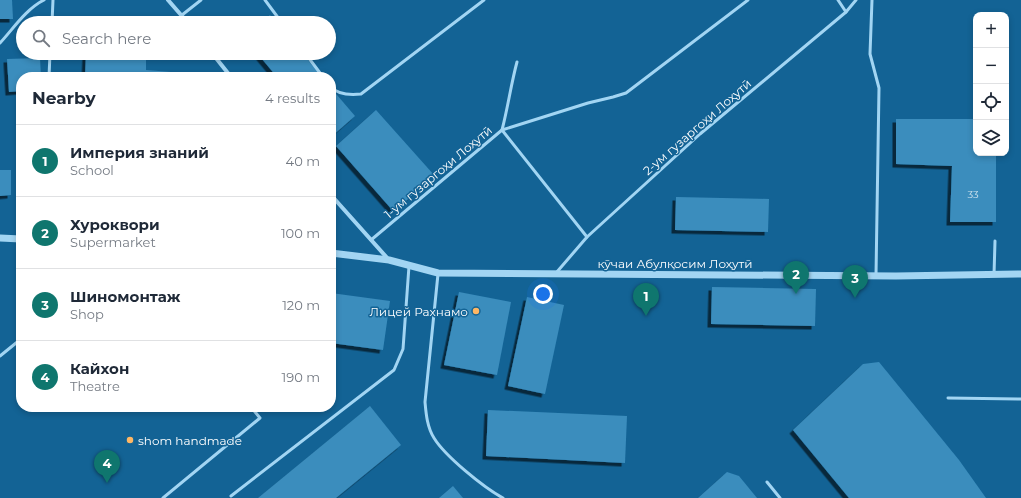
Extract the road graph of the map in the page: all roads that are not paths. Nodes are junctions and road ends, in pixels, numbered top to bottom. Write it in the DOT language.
graph roads {
  1 [pos="44,0"];
  2 [pos="52,0"];
  3 [pos="168,0"];
  4 [pos="201,0"];
  5 [pos="265,0"];
  6 [pos="484,0"];
  7 [pos="748,0"];
  8 [pos="838,0"];
  9 [pos="856,0"];
  10 [pos="872,0"];
  11 [pos="846,12"];
  12 [pos="182,15"];
  13 [pos="25,16"];
  14 [pos="52,16"];
  15 [pos="277,16"];
  16 [pos="16,26"];
  17 [pos="0,43"];
  18 [pos="50,60"];
  19 [pos="218,60"];
  20 [pos="310,60"];
  21 [pos="517,62"];
  22 [pos="49,72"];
  23 [pos="227,72"];
  24 [pos="319,72"];
  25 [pos="336,91"];
  26 [pos="502,130"];
  27 [pos="336,201"];
  28 [pos="587,237"];
  29 [pos="0,238"];
  30 [pos="16,239"];
  31 [pos="371,240"];
  32 [pos="995,241"];
  33 [pos="336,254"];
  34 [pos="389,260"];
  35 [pos="409,266"];
  36 [pos="438,274"];
  37 [pos="555,274"];
  38 [pos="1021,274"];
  39 [pos="876,275"];
  40 [pos="994,275"];
  41 [pos="16,343"];
  42 [pos="0,356"];
  43 [pos="948,398"];
  44 [pos="1021,399"];
  45 [pos="256,412"];
  46 [pos="767,482"];
  47 [pos="231,496"];
  48 [pos="163,498"];
  49 [pos="503,498"];
  50 [pos="780,498"];
  1 -- 13 [label="lane"];
  2 -- 14 [label="lane"];
  3 -- 12 [label="street"];
  4 -- 12 [label="lane"];
  5 -- 15 [label="lane"];
  6 -- 25 [label="lane"];
  7 -- 26 [label="lane, 1-ум гузаргоҳи Лоҳутӣ"];
  8 -- 11 [label="lane"];
  9 -- 11 [label="lane, 2-ум гузаргоҳи Лоҳутӣ"];
  10 -- 39 [label="lane"];
  11 -- 28 [label="lane, 2-ум гузаргоҳи Лоҳутӣ"];
  16 -- 17 [label="lane"];
  18 -- 22 [label="lane"];
  19 -- 23 [label="street"];
  20 -- 24 [label="lane"];
  21 -- 26 [label="lane"];
  26 -- 28 [label="lane"];
  26 -- 31 [label="lane, 1-ум гузаргоҳи Лоҳутӣ"];
  27 -- 31 [label="street"];
  28 -- 37 [label="lane, 2-ум гузаргоҳи Лоҳутӣ"];
  29 -- 30 [label="street"];
  31 -- 34 [label="street"];
  32 -- 40 [label="lane"];
  33 -- 34 [label="street, кӯчаи Абулқосим Лоҳутӣ"];
  34 -- 35 [label="street, кӯчаи Абулқосим Лоҳутӣ"];
  35 -- 36 [label="street, кӯчаи Абулқосим Лоҳутӣ"];
  35 -- 47 [label="lane"];
  36 -- 37 [label="street, кӯчаи Абулқосим Лоҳутӣ"];
  36 -- 49 [label="lane"];
  37 -- 39 [label="street, кӯчаи Абулқосим Лоҳутӣ"];
  38 -- 40 [label="street, кӯчаи Абулқосим Лоҳутӣ"];
  39 -- 40 [label="street, кӯчаи Абулқосим Лоҳутӣ"];
  41 -- 42 [label="lane"];
  43 -- 44 [label="lane"];
  45 -- 48 [label="lane"];
  46 -- 50 [label="lane"];
}
